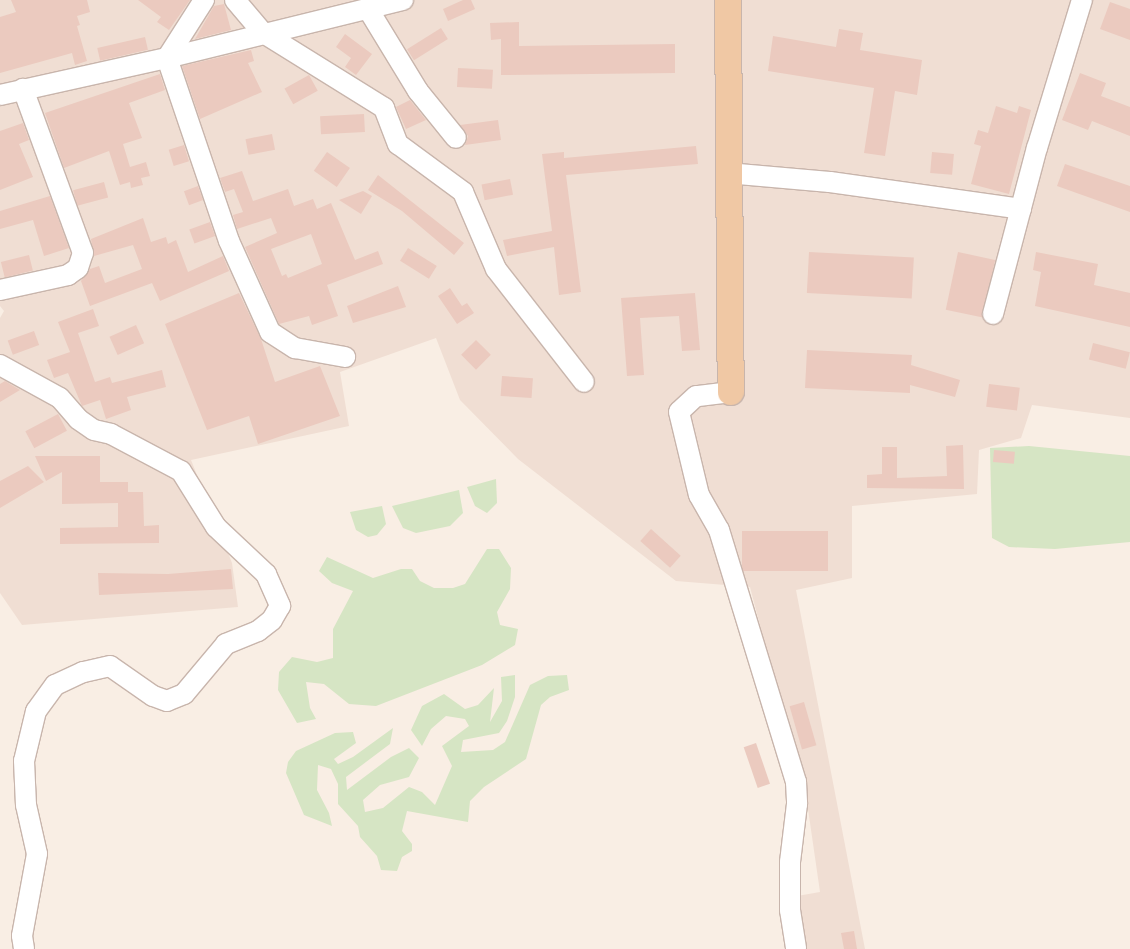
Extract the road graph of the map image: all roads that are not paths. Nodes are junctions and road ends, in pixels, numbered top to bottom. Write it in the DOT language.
graph roads {
  1 [pos="204,0"];
  2 [pos="235,0"];
  3 [pos="322,0"];
  4 [pos="403,0"];
  5 [pos="728,0"];
  6 [pos="1082,0"];
  7 [pos="368,10"];
  8 [pos="336,15"];
  9 [pos="262,32"];
  10 [pos="167,58"];
  11 [pos="23,89"];
  12 [pos="0,95"];
  13 [pos="456,138"];
  14 [pos="727,173"];
  15 [pos="1021,209"];
  16 [pos="0,290"];
  17 [pos="993,314"];
  18 [pos="344,357"];
  19 [pos="0,365"];
  20 [pos="584,382"];
  21 [pos="731,392"];
  22 [pos="24,949"];
  23 [pos="796,949"];
  1 -- 10 [label="street"];
  2 -- 9 [label="street"];
  3 -- 8 [label="street"];
  4 -- 7 [label="street"];
  5 -- 14 [label="main road"];
  6 -- 15 [label="street"];
  7 -- 8 [label="street"];
  7 -- 13 [label="street"];
  8 -- 9 [label="street"];
  9 -- 10 [label="street"];
  9 -- 20 [label="street"];
  10 -- 11 [label="street"];
  10 -- 18 [label="street"];
  11 -- 12 [label="street"];
  11 -- 16 [label="street"];
  14 -- 15 [label="street"];
  14 -- 21 [label="main road"];
  15 -- 17 [label="street"];
  19 -- 22 [label="street"];
  21 -- 23 [label="street"];
}
